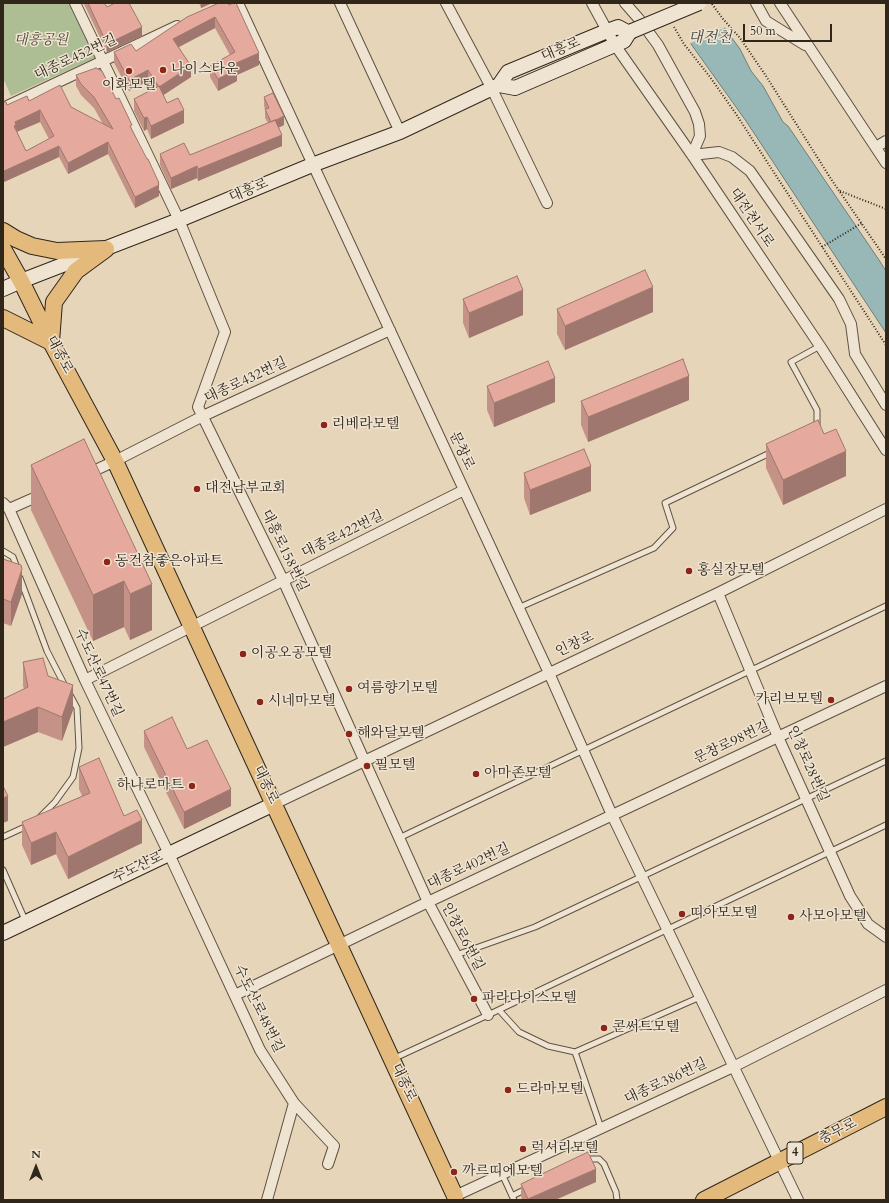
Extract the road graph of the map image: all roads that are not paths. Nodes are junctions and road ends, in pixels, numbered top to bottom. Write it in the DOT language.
graph roads {
  1 [pos="75,3"];
  2 [pos="238,3"];
  3 [pos="340,3"];
  4 [pos="446,3"];
  5 [pos="592,3"];
  6 [pos="625,3"];
  7 [pos="700,3"];
  8 [pos="756,3"];
  9 [pos="780,3"];
  10 [pos="186,22"];
  11 [pos="607,31"];
  12 [pos="630,32"];
  13 [pos="615,45"];
  14 [pos="808,47"];
  15 [pos="103,61"];
  16 [pos="496,87"];
  17 [pos="3,108"];
  18 [pos="400,132"];
  19 [pos="886,141"];
  20 [pos="876,147"];
  21 [pos="692,155"];
  22 [pos="886,163"];
  23 [pos="312,165"];
  24 [pos="547,203"];
  25 [pos="179,220"];
  26 [pos="3,231"];
  27 [pos="3,249"];
  28 [pos="106,249"];
  29 [pos="21,281"];
  30 [pos="3,289"];
  31 [pos="3,318"];
  32 [pos="390,330"];
  33 [pos="52,342"];
  34 [pos="820,346"];
  35 [pos="886,405"];
  36 [pos="203,416"];
  37 [pos="817,430"];
  38 [pos="781,447"];
  39 [pos="886,450"];
  40 [pos="115,461"];
  41 [pos="80,477"];
  42 [pos="51,490"];
  43 [pos="464,490"];
  44 [pos="6,506"];
  45 [pos="886,509"];
  46 [pos="3,551"];
  47 [pos="283,580"];
  48 [pos="718,593"];
  49 [pos="886,606"];
  50 [pos="518,608"];
  51 [pos="191,626"];
  52 [pos="750,670"];
  53 [pos="549,673"];
  54 [pos="85,680"];
  55 [pos="886,686"];
  56 [pos="778,737"];
  57 [pos="584,750"];
  58 [pos="364,761"];
  59 [pos="886,761"];
  60 [pos="807,798"];
  61 [pos="274,804"];
  62 [pos="612,815"];
  63 [pos="38,820"];
  64 [pos="32,823"];
  65 [pos="886,825"];
  66 [pos="3,837"];
  67 [pos="399,838"];
  68 [pos="831,851"];
  69 [pos="169,854"];
  70 [pos="3,870"];
  71 [pos="642,877"];
  72 [pos="428,902"];
  73 [pos="26,922"];
  74 [pos="667,930"];
  75 [pos="3,933"];
  76 [pos="886,937"];
  77 [pos="339,944"];
  78 [pos="456,955"];
  79 [pos="886,990"];
  80 [pos="235,995"];
  81 [pos="700,997"];
  82 [pos="499,1010"];
  83 [pos="488,1015"];
  84 [pos="575,1052"];
  85 [pos="392,1060"];
  86 [pos="733,1066"];
  87 [pos="294,1103"];
  88 [pos="886,1107"];
  89 [pos="601,1128"];
  90 [pos="780,1161"];
  91 [pos="584,1162"];
  92 [pos="328,1164"];
  93 [pos="502,1174"];
  94 [pos="533,1186"];
  95 [pos="513,1198"];
  96 [pos="453,1199"];
  97 [pos="266,1200"];
  98 [pos="617,1200"];
  99 [pos="704,1200"];
  100 [pos="798,1200"];
  1 -- 15 [label="street, 대흥로158번길"];
  2 -- 23 [label="street, 문창로"];
  3 -- 18 [label="street"];
  4 -- 16 [label="street"];
  5 -- 11 [label="street, 대전천서로"];
  6 -- 21 [label="street"];
  7 -- 12 [label="main road, 대흥로, bridge"];
  8 -- 14 [label="street"];
  9 -- 14 [label="street"];
  10 -- 15 [label="street, 대종로452번길"];
  11 -- 12 [label="main road, 대흥로"];
  11 -- 13 [label="street, 대전천서로"];
  11 -- 16 [label="main road, 대흥로"];
  12 -- 13 [label="main road, 대흥로"];
  13 -- 16 [label="main road, 대흥로"];
  13 -- 21 [label="street, 대전천서로"];
  14 -- 20 [label="street"];
  15 -- 17 [label="street, 대종로452번길"];
  15 -- 25 [label="street, 대흥로158번길"];
  16 -- 18 [label="main road, 대흥로"];
  16 -- 24 [label="street"];
  18 -- 23 [label="main road, 대흥로"];
  19 -- 20 [label="street"];
  20 -- 22 [label="street"];
  21 -- 34 [label="street, 대전천서로"];
  21 -- 35 [label="street"];
  23 -- 25 [label="main road, 대흥로"];
  23 -- 32 [label="street, 문창로"];
  25 -- 28 [label="main road, 대흥로"];
  25 -- 36 [label="street, 대흥로158번길"];
  26 -- 28 [label="main road"];
  27 -- 29 [label="main road, 대종로"];
  28 -- 29 [label="main road, 대흥로"];
  28 -- 33 [label="main road"];
  29 -- 30 [label="main road, 대흥로"];
  29 -- 33 [label="main road, 대종로"];
  31 -- 33 [label="main road"];
  32 -- 36 [label="street, 대종로432번길"];
  32 -- 43 [label="street, 문창로"];
  33 -- 40 [label="main road, 대종로"];
  34 -- 37 [label="lane"];
  34 -- 39 [label="street, 대전천서로"];
  36 -- 40 [label="street, 대종로432번길"];
  36 -- 47 [label="street, 대흥로158번길"];
  38 -- 50 [label="lane"];
  40 -- 41 [label="street"];
  40 -- 51 [label="main road, 대종로"];
  42 -- 44 [label="street"];
  43 -- 47 [label="street, 대종로422번길"];
  43 -- 50 [label="street, 문창로"];
  44 -- 54 [label="street, 수도산로47번길"];
  45 -- 48 [label="street, 인창로"];
  46 -- 63 [label="lane"];
  47 -- 51 [label="street, 대종로422번길"];
  47 -- 58 [label="street, 대흥로158번길"];
  48 -- 52 [label="street, 인창로28번길"];
  48 -- 53 [label="street, 인창로"];
  49 -- 52 [label="lane"];
  50 -- 53 [label="street, 문창로"];
  51 -- 54 [label="street"];
  51 -- 61 [label="main road, 대종로"];
  52 -- 56 [label="street, 인창로28번길"];
  52 -- 57 [label="lane"];
  53 -- 57 [label="street, 문창로"];
  53 -- 58 [label="street, 인창로"];
  54 -- 69 [label="street, 수도산로47번길"];
  55 -- 56 [label="street, 문창로98번길"];
  56 -- 60 [label="street, 인창로28번길"];
  56 -- 62 [label="street, 문창로98번길"];
  57 -- 62 [label="street, 문창로"];
  57 -- 67 [label="lane"];
  58 -- 61 [label="street, 인창로"];
  58 -- 67 [label="street, 인창로6번길"];
  59 -- 60 [label="lane"];
  60 -- 68 [label="street, 인창로28번길"];
  60 -- 71 [label="lane"];
  61 -- 69 [label="main road, 수도산로"];
  61 -- 77 [label="main road, 대종로"];
  62 -- 71 [label="street, 문창로"];
  62 -- 72 [label="street, 대종로402번길"];
  64 -- 66 [label="lane"];
  65 -- 68 [label="lane"];
  67 -- 72 [label="street, 인창로6번길"];
  68 -- 74 [label="lane"];
  68 -- 76 [label="street, 인창로28번길"];
  69 -- 73 [label="main road, 수도산로"];
  69 -- 80 [label="street, 수도산로48번길"];
  70 -- 73 [label="lane"];
  71 -- 74 [label="street, 문창로"];
  71 -- 78 [label="lane"];
  72 -- 77 [label="street, 대종로402번길"];
  72 -- 78 [label="street, 인창로6번길"];
  73 -- 75 [label="main road, 수도산로"];
  74 -- 81 [label="street, 문창로"];
  74 -- 82 [label="lane"];
  77 -- 80 [label="street"];
  77 -- 85 [label="main road, 대종로"];
  78 -- 83 [label="street, 인창로6번길"];
  79 -- 86 [label="street, 대종로386번길"];
  80 -- 87 [label="street, 수도산로48번길"];
  81 -- 84 [label="lane"];
  81 -- 86 [label="street, 문창로"];
  82 -- 83 [label="lane"];
  82 -- 84 [label="lane"];
  83 -- 85 [label="lane"];
  84 -- 89 [label="lane"];
  85 -- 96 [label="main road, 대종로"];
  86 -- 89 [label="street, 대종로386번길"];
  86 -- 90 [label="street, 문창로"];
  87 -- 92 [label="street, 수도산로48번길"];
  87 -- 97 [label="street"];
  88 -- 90 [label="main road, 충무로 / 4"];
  89 -- 93 [label="street, 대종로386번길"];
  90 -- 99 [label="main road, 충무로 / 4"];
  90 -- 100 [label="street, 문창로"];
  91 -- 98 [label="lane"];
  93 -- 95 [label="lane"];
  93 -- 96 [label="street, 대종로386번길"];
  94 -- 95 [label="lane"];
}
